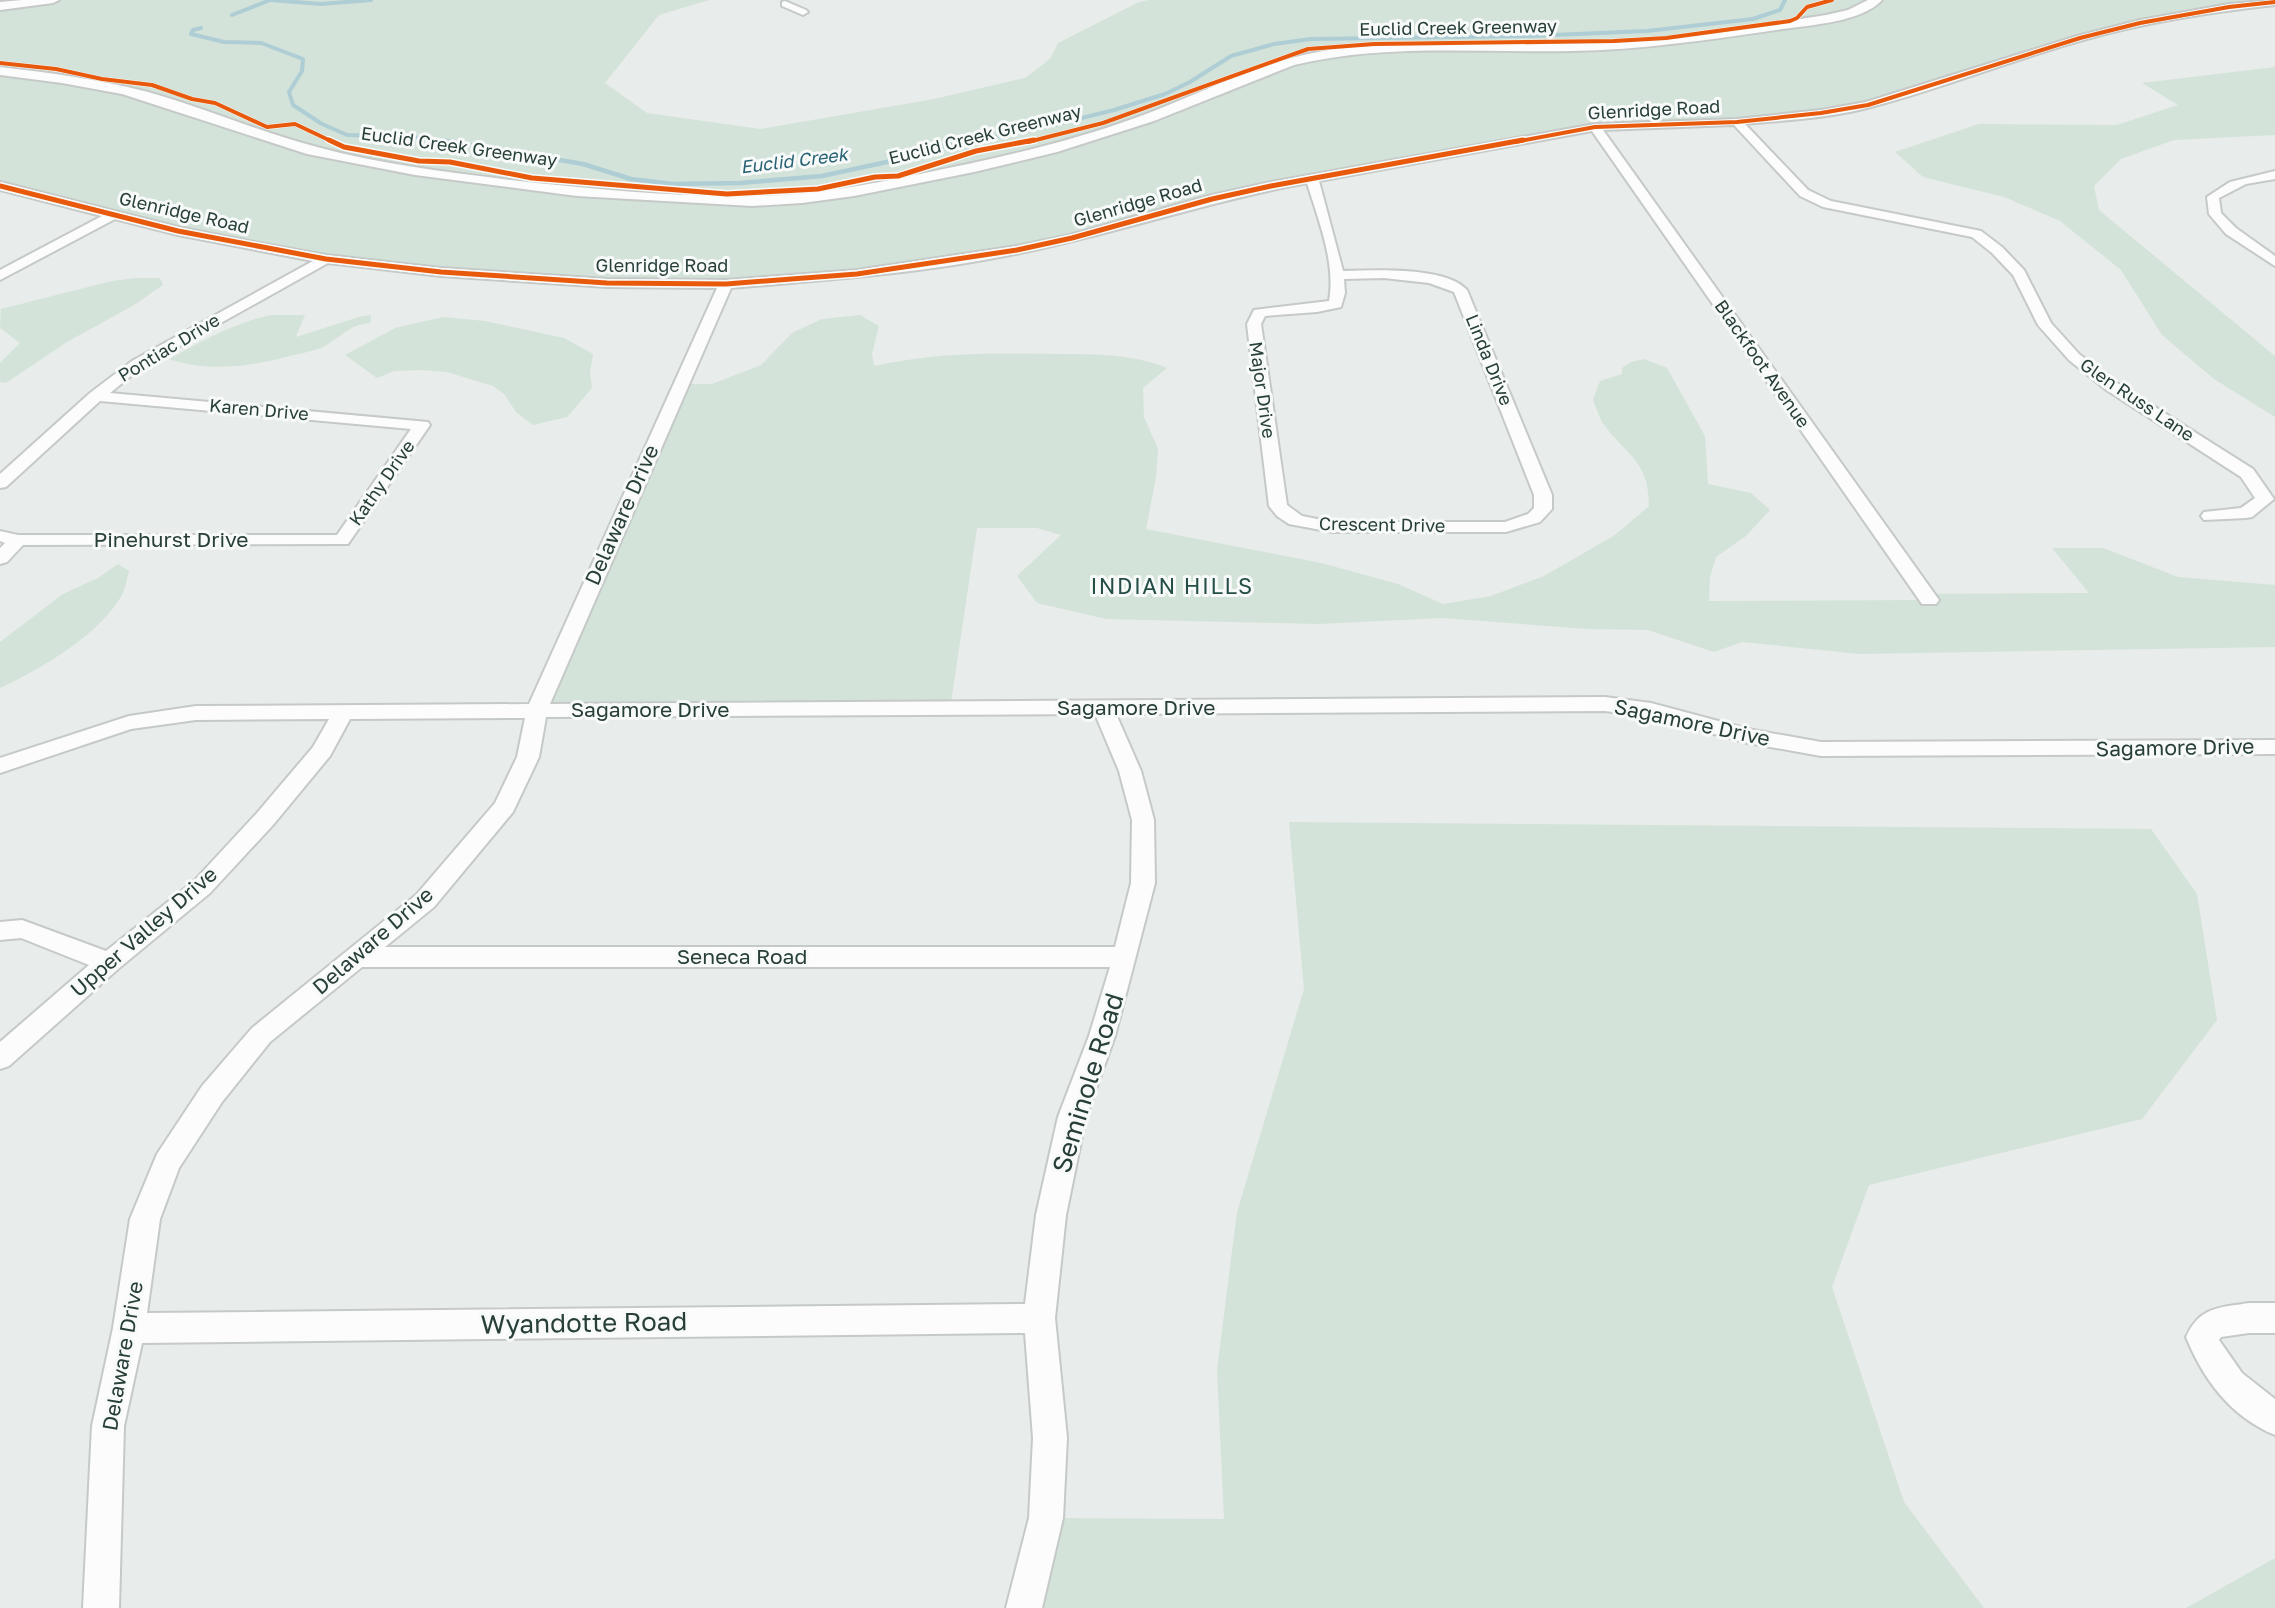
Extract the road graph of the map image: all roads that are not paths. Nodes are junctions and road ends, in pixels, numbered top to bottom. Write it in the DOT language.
graph roads {
  1 [pos="53,0"];
  2 [pos="1876,0"];
  3 [pos="2275,2"];
  4 [pos="785,4"];
  5 [pos="0,6"];
  6 [pos="803,12"];
  7 [pos="0,71"];
  8 [pos="1737,122"];
  9 [pos="1595,127"];
  10 [pos="2275,175"];
  11 [pos="1312,179"];
  12 [pos="0,186"];
  13 [pos="115,214"];
  14 [pos="326,259"];
  15 [pos="2275,262"];
  16 [pos="1337,275"];
  17 [pos="0,276"];
  18 [pos="726,284"];
  19 [pos="96,396"];
  20 [pos="422,425"];
  21 [pos="0,483"];
  22 [pos="1276,494"];
  23 [pos="2210,516"];
  24 [pos="1506,527"];
  25 [pos="9,538"];
  26 [pos="342,540"];
  27 [pos="0,558"];
  28 [pos="1929,600"];
  29 [pos="1103,708"];
  30 [pos="537,710"];
  31 [pos="344,712"];
  32 [pos="2275,747"];
  33 [pos="0,766"];
  34 [pos="0,931"];
  35 [pos="358,957"];
  36 [pos="1125,957"];
  37 [pos="109,962"];
  38 [pos="0,1058"];
  39 [pos="1039,1318"];
  40 [pos="2275,1318"];
  41 [pos="129,1328"];
  42 [pos="2275,1419"];
  43 [pos="101,1608"];
  44 [pos="1024,1608"];
  1 -- 5 [label="street"];
  2 -- 7 [label="street"];
  3 -- 8 [label="street, Glenridge Road"];
  4 -- 6 [label="street"];
  8 -- 9 [label="street, Glenridge Road"];
  8 -- 23 [label="street, Glen Russ Lane"];
  9 -- 11 [label="street, Glenridge Road"];
  9 -- 28 [label="street, Blackfoot Avenue"];
  10 -- 15 [label="street"];
  11 -- 16 [label="street, Major Drive"];
  11 -- 18 [label="street, Glenridge Road"];
  12 -- 13 [label="street, Glenridge Road"];
  13 -- 14 [label="street, Glenridge Road"];
  13 -- 17 [label="street"];
  14 -- 18 [label="street, Glenridge Road"];
  14 -- 19 [label="street, Pontiac Drive"];
  16 -- 22 [label="street, Major Drive"];
  16 -- 24 [label="street, Linda Drive"];
  18 -- 30 [label="street, Delaware Drive"];
  19 -- 20 [label="street, Karen Drive"];
  19 -- 21 [label="street, Pontiac Drive"];
  20 -- 26 [label="street, Kathy Drive"];
  22 -- 24 [label="street, Crescent Drive"];
  25 -- 26 [label="street, Pinehurst Drive"];
  25 -- 27 [label="street"];
  29 -- 30 [label="street, Sagamore Drive"];
  29 -- 32 [label="street, Sagamore Drive"];
  29 -- 36 [label="street, Seminole Road"];
  30 -- 31 [label="street, Sagamore Drive"];
  30 -- 35 [label="street, Delaware Drive"];
  31 -- 33 [label="street, Sagamore Drive"];
  31 -- 37 [label="street, Upper Valley Drive"];
  34 -- 37 [label="street"];
  35 -- 36 [label="street, Seneca Road"];
  35 -- 41 [label="street, Delaware Drive"];
  36 -- 39 [label="street, Seminole Road"];
  37 -- 38 [label="street, Upper Valley Drive"];
  39 -- 41 [label="street, Wyandotte Road"];
  39 -- 44 [label="street, Seminole Road"];
  40 -- 42 [label="street"];
  41 -- 43 [label="street, Delaware Drive"];
}
